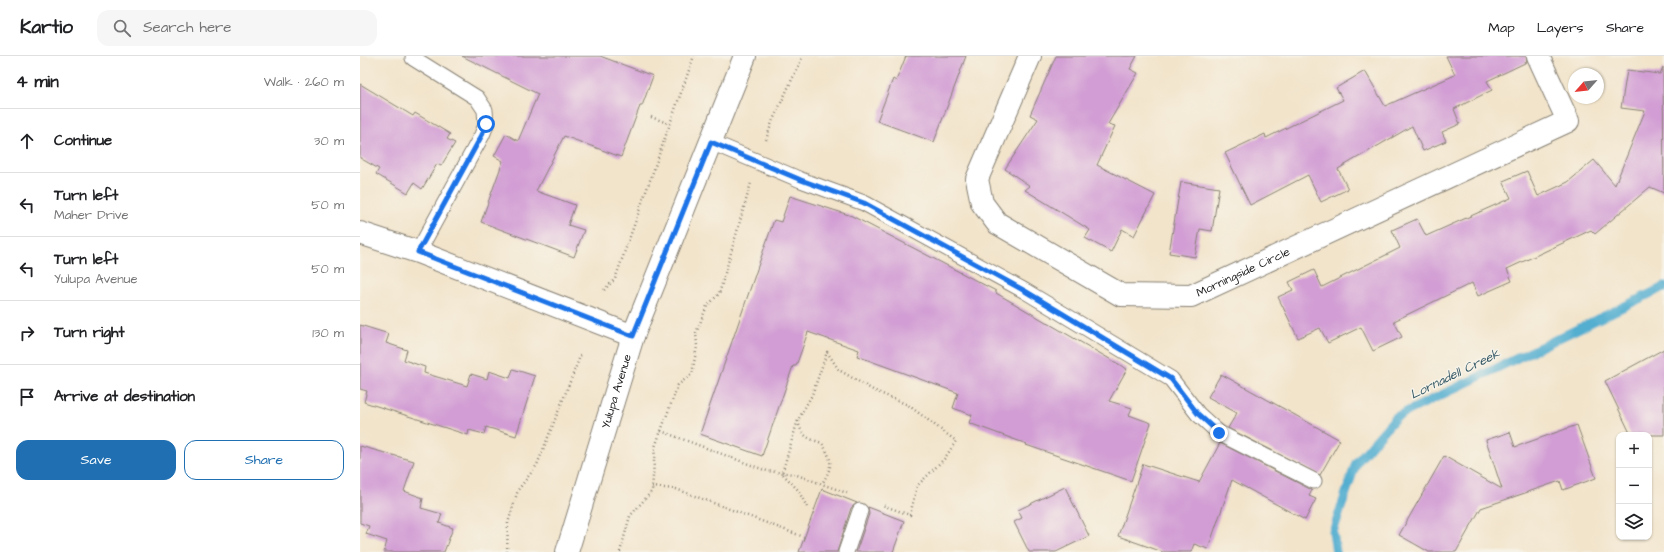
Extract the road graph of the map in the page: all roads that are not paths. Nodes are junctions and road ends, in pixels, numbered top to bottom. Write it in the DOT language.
graph roads {
  1 [pos="745,56"];
  2 [pos="1030,56"];
  3 [pos="1538,56"];
  4 [pos="413,58"];
  5 [pos="711,142"];
  6 [pos="360,233"];
  7 [pos="418,252"];
  8 [pos="633,336"];
  9 [pos="1314,482"];
  10 [pos="860,511"];
  11 [pos="567,552"];
  12 [pos="846,552"];
  1 -- 5 [label="street, Yulupa Avenue"];
  2 -- 3 [label="street, Morningside Circle"];
  4 -- 7 [label="lane"];
  5 -- 8 [label="street, Yulupa Avenue"];
  5 -- 9 [label="lane"];
  6 -- 7 [label="street"];
  7 -- 8 [label="street"];
  8 -- 11 [label="street, Yulupa Avenue"];
  10 -- 12 [label="lane"];
}
